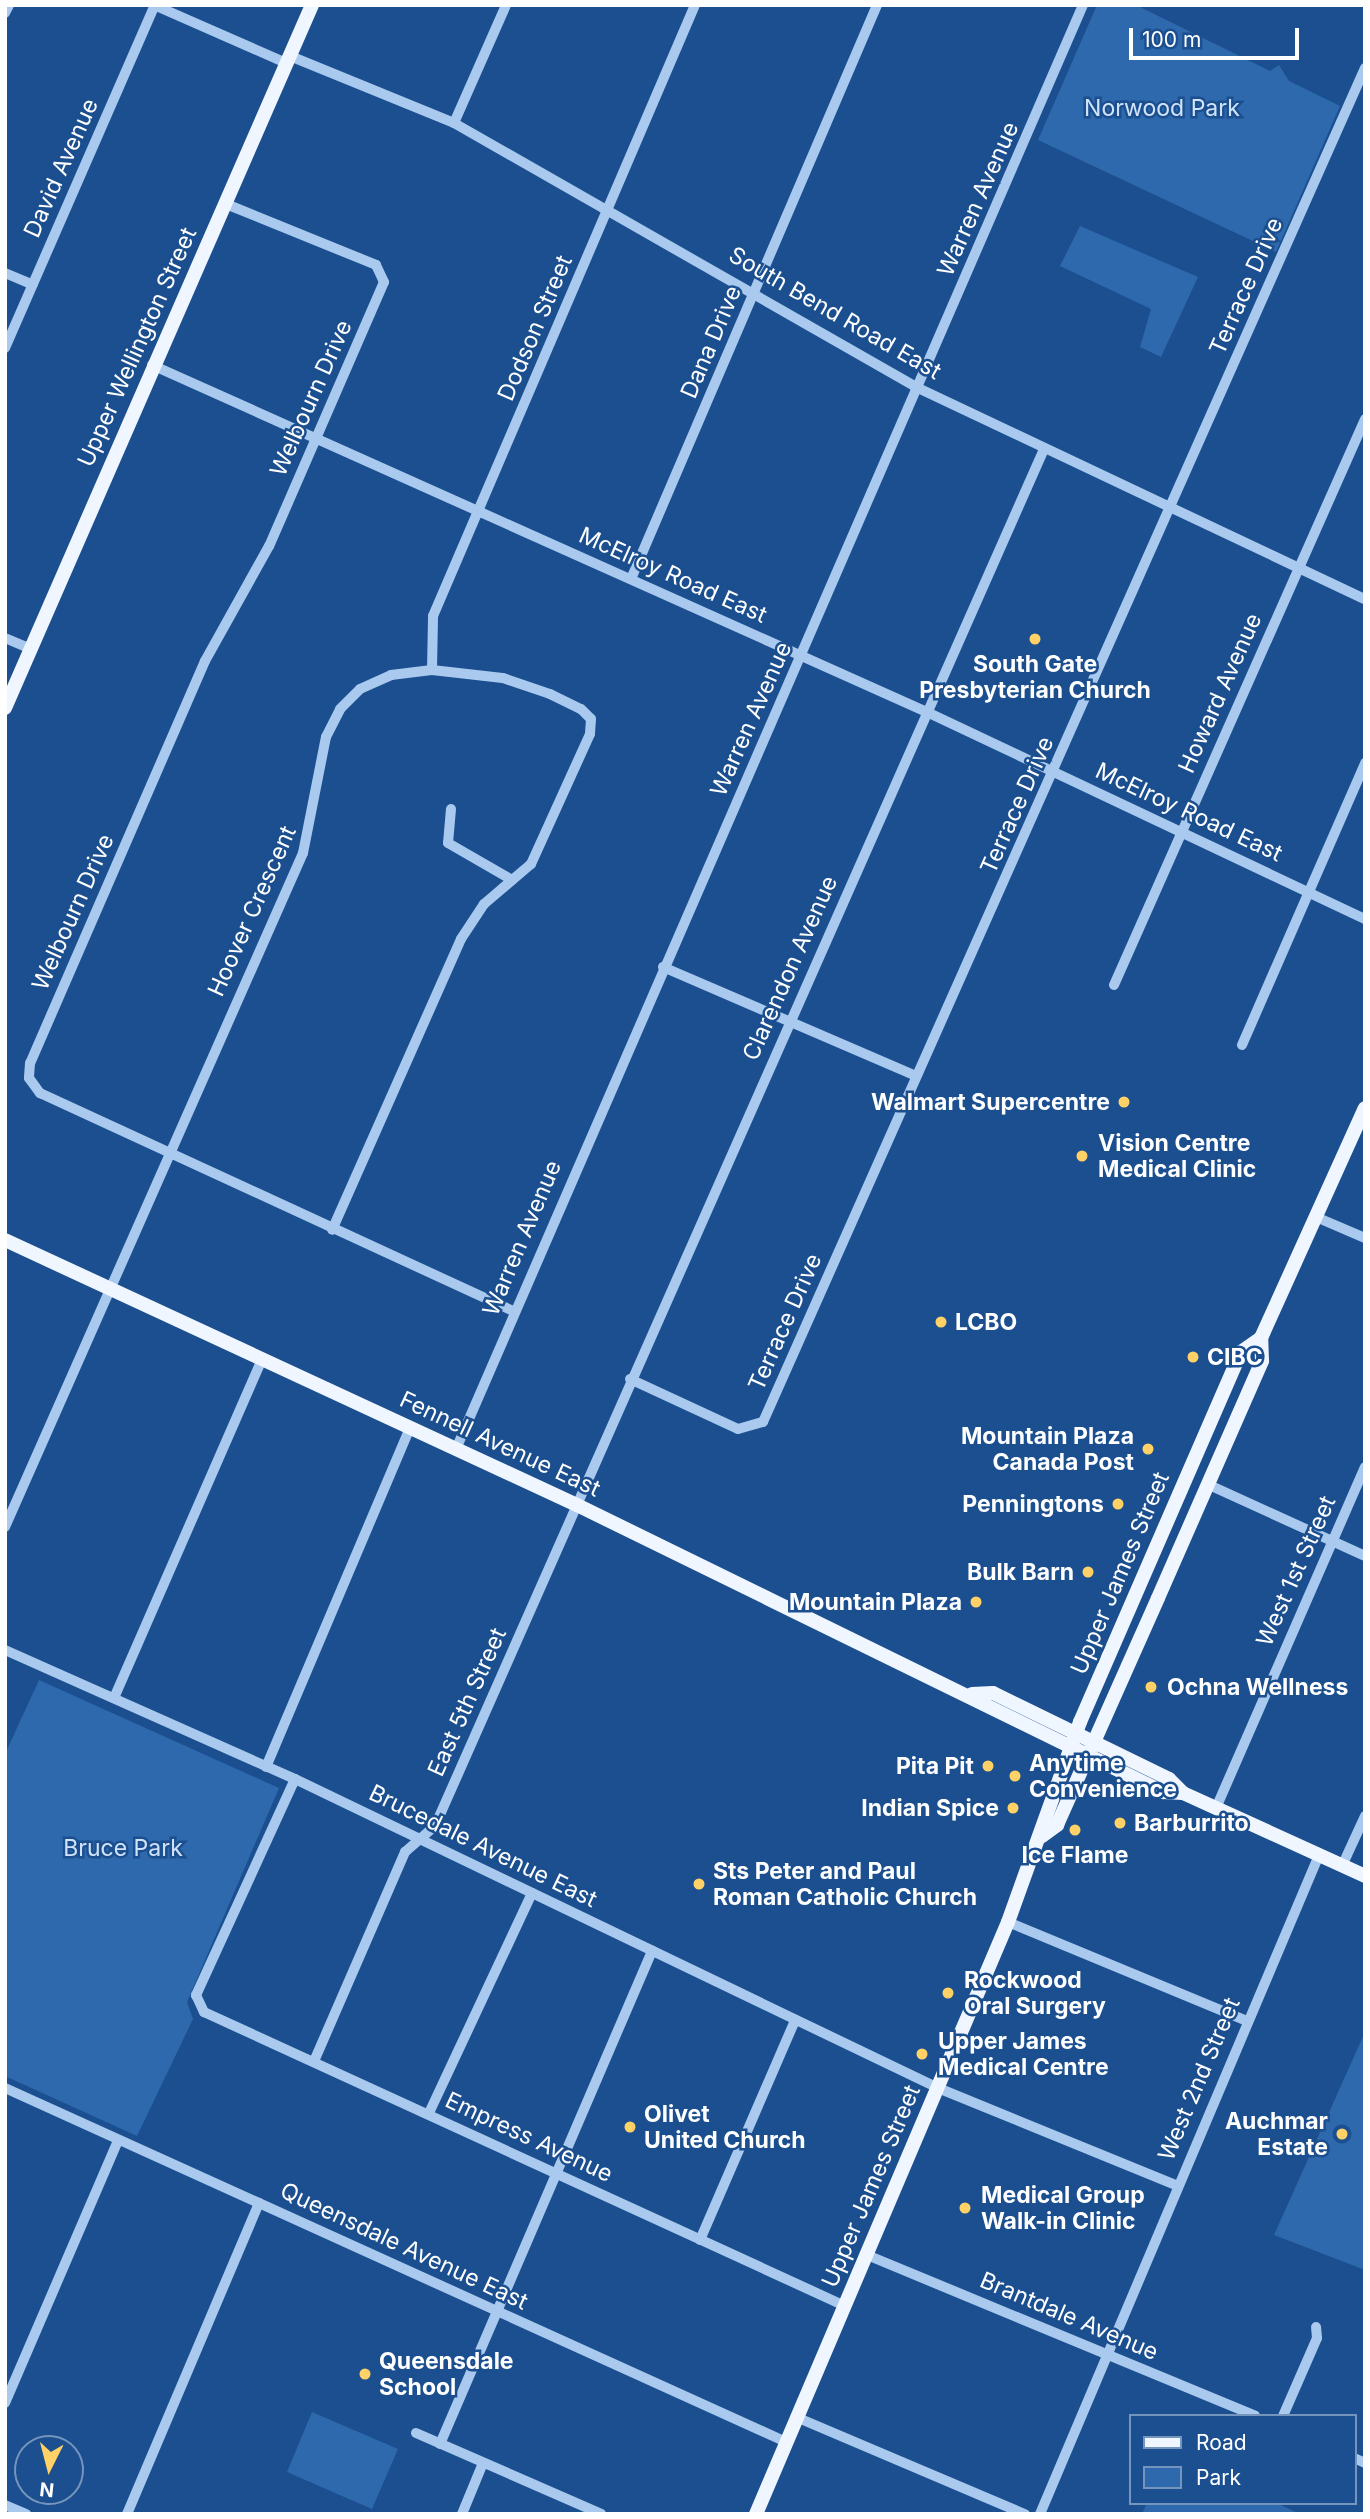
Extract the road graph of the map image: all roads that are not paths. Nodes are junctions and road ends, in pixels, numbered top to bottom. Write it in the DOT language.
graph roads {
  1 [pos="9,5"];
  2 [pos="154,5"];
  3 [pos="312,5"];
  4 [pos="506,5"];
  5 [pos="695,5"];
  6 [pos="877,5"];
  7 [pos="1083,5"];
  8 [pos="5,13"];
  9 [pos="288,60"];
  10 [pos="1365,68"];
  11 [pos="454,123"];
  12 [pos="226,204"];
  13 [pos="610,208"];
  14 [pos="5,273"];
  15 [pos="33,285"];
  16 [pos="756,292"];
  17 [pos="5,348"];
  18 [pos="152,365"];
  19 [pos="918,388"];
  20 [pos="1365,419"];
  21 [pos="315,441"];
  22 [pos="1044,449"];
  23 [pos="1172,507"];
  24 [pos="478,514"];
  25 [pos="1299,569"];
  26 [pos="631,579"];
  27 [pos="1365,599"];
  28 [pos="5,638"];
  29 [pos="31,649"];
  30 [pos="802,655"];
  31 [pos="432,670"];
  32 [pos="5,708"];
  33 [pos="929,713"];
  34 [pos="1365,763"];
  35 [pos="1055,772"];
  36 [pos="450,809"];
  37 [pos="1181,831"];
  38 [pos="512,880"];
  39 [pos="1307,891"];
  40 [pos="1365,919"];
  41 [pos="663,967"];
  42 [pos="1114,985"];
  43 [pos="788,1023"];
  44 [pos="1242,1045"];
  45 [pos="916,1076"];
  46 [pos="1365,1108"];
  47 [pos="169,1154"];
  48 [pos="1316,1217"];
  49 [pos="332,1230"];
  50 [pos="1365,1238"];
  51 [pos="5,1240"];
  52 [pos="110,1289"];
  53 [pos="513,1311"];
  54 [pos="1261,1338"];
  55 [pos="262,1359"];
  56 [pos="630,1379"];
  57 [pos="410,1427"];
  58 [pos="456,1449"];
  59 [pos="1365,1467"];
  60 [pos="1207,1484"];
  61 [pos="577,1505"];
  62 [pos="5,1527"];
  63 [pos="1332,1541"];
  64 [pos="1365,1556"];
  65 [pos="5,1650"];
  66 [pos="114,1698"];
  67 [pos="1081,1745"];
  68 [pos="266,1767"];
  69 [pos="295,1779"];
  70 [pos="1216,1808"];
  71 [pos="1365,1816"];
  72 [pos="419,1838"];
  73 [pos="1319,1855"];
  74 [pos="1342,1866"];
  75 [pos="1365,1876"];
  76 [pos="532,1893"];
  77 [pos="1008,1922"];
  78 [pos="652,1951"];
  79 [pos="795,2020"];
  80 [pos="1247,2021"];
  81 [pos="315,2059"];
  82 [pos="5,2088"];
  83 [pos="938,2088"];
  84 [pos="429,2113"];
  85 [pos="118,2141"];
  86 [pos="556,2173"];
  87 [pos="1177,2185"];
  88 [pos="259,2203"];
  89 [pos="700,2240"];
  90 [pos="867,2255"];
  91 [pos="845,2306"];
  92 [pos="498,2312"];
  93 [pos="1316,2327"];
  94 [pos="1108,2354"];
  95 [pos="5,2403"];
  96 [pos="1250,2414"];
  97 [pos="1284,2414"];
  98 [pos="796,2417"];
  99 [pos="416,2433"];
  100 [pos="786,2442"];
  101 [pos="440,2444"];
  102 [pos="483,2463"];
  103 [pos="5,2505"];
  104 [pos="26,2514"];
  105 [pos="127,2514"];
  106 [pos="462,2514"];
  107 [pos="601,2514"];
  108 [pos="756,2514"];
  109 [pos="1025,2514"];
  110 [pos="1040,2514"];
  1 -- 8 [label="street"];
  2 -- 9 [label="street, South Bend Road East"];
  2 -- 15 [label="street, David Avenue"];
  3 -- 9 [label="main road, Upper Wellington Street"];
  4 -- 11 [label="street"];
  5 -- 13 [label="street, Dodson Street"];
  6 -- 16 [label="street, Dana Drive"];
  7 -- 19 [label="street, Warren Avenue"];
  9 -- 11 [label="street, South Bend Road East"];
  9 -- 12 [label="main road, Upper Wellington Street"];
  10 -- 23 [label="street, Terrace Drive"];
  11 -- 13 [label="street, South Bend Road East"];
  12 -- 18 [label="main road, Upper Wellington Street"];
  12 -- 21 [label="street, Welbourn Drive"];
  13 -- 16 [label="street, South Bend Road East"];
  13 -- 24 [label="street, Dodson Street"];
  14 -- 15 [label="street"];
  15 -- 17 [label="street, David Avenue"];
  16 -- 19 [label="street, South Bend Road East"];
  16 -- 26 [label="street, Dana Drive"];
  18 -- 21 [label="street, McElroy Road East"];
  18 -- 29 [label="main road, Upper Wellington Street"];
  19 -- 22 [label="street, South Bend Road East"];
  19 -- 30 [label="street, Warren Avenue"];
  20 -- 25 [label="street, Howard Avenue"];
  21 -- 24 [label="street, McElroy Road East"];
  21 -- 47 [label="street, Welbourn Drive"];
  22 -- 23 [label="street, South Bend Road East"];
  22 -- 33 [label="street, Clarendon Avenue"];
  23 -- 25 [label="street, South Bend Road East"];
  23 -- 35 [label="street, Terrace Drive"];
  24 -- 26 [label="street, McElroy Road East"];
  24 -- 31 [label="street, Dodson Street"];
  25 -- 27 [label="street, South Bend Road East"];
  25 -- 37 [label="street, Howard Avenue"];
  26 -- 30 [label="street, McElroy Road East"];
  28 -- 29 [label="street"];
  29 -- 32 [label="main road, Upper Wellington Street"];
  30 -- 33 [label="street, McElroy Road East"];
  30 -- 41 [label="street, Warren Avenue"];
  31 -- 38 [label="street, Hoover Crescent"];
  31 -- 47 [label="street, Hoover Crescent"];
  33 -- 35 [label="street, McElroy Road East"];
  33 -- 43 [label="street, Clarendon Avenue"];
  34 -- 39 [label="street"];
  35 -- 37 [label="street, McElroy Road East"];
  35 -- 45 [label="street, Terrace Drive"];
  36 -- 38 [label="street"];
  37 -- 39 [label="street, McElroy Road East"];
  37 -- 42 [label="street, Howard Avenue"];
  38 -- 49 [label="street, Hoover Crescent"];
  39 -- 40 [label="street, McElroy Road East"];
  39 -- 44 [label="street"];
  41 -- 43 [label="street"];
  41 -- 53 [label="street, Warren Avenue"];
  43 -- 45 [label="street"];
  43 -- 56 [label="street, Clarendon Avenue"];
  45 -- 56 [label="street, Terrace Drive"];
  46 -- 48 [label="main road, Upper James Street"];
  47 -- 49 [label="street, Welbourn Drive"];
  47 -- 52 [label="street, Hoover Crescent"];
  48 -- 50 [label="street"];
  48 -- 54 [label="main road, Upper James Street"];
  49 -- 53 [label="street, Welbourn Drive"];
  51 -- 52 [label="main road, Fennell Avenue East"];
  52 -- 55 [label="main road, Fennell Avenue East"];
  52 -- 62 [label="street, Hoover Crescent"];
  53 -- 58 [label="street, Warren Avenue"];
  54 -- 60 [label="main road, Upper James Street"];
  54 -- 67 [label="main road, Upper James Street"];
  55 -- 57 [label="main road, Fennell Avenue East"];
  55 -- 66 [label="street"];
  56 -- 61 [label="street, Clarendon Avenue"];
  57 -- 58 [label="main road, Fennell Avenue East"];
  57 -- 68 [label="street"];
  58 -- 61 [label="main road, Fennell Avenue East"];
  59 -- 63 [label="street, West 1st Street"];
  60 -- 63 [label="street"];
  60 -- 67 [label="main road, Upper James Street"];
  61 -- 67 [label="main road, Fennell Avenue East"];
  61 -- 72 [label="street, East 5th Street"];
  63 -- 64 [label="street"];
  63 -- 70 [label="street, West 1st Street"];
  65 -- 66 [label="street, Brucedale Avenue East"];
  66 -- 68 [label="street, Brucedale Avenue East"];
  67 -- 70 [label="main road, Fennell Avenue East"];
  67 -- 77 [label="main road, Upper James Street"];
  68 -- 69 [label="street, Brucedale Avenue East"];
  69 -- 72 [label="street, Brucedale Avenue East"];
  69 -- 81 [label="street, Empress Avenue"];
  70 -- 73 [label="main road, Fennell Avenue East"];
  71 -- 74 [label="street"];
  72 -- 76 [label="street, Brucedale Avenue East"];
  72 -- 81 [label="street, East 5th Street"];
  73 -- 74 [label="main road, Fennell Avenue East"];
  73 -- 80 [label="street, West 2nd Street"];
  74 -- 75 [label="main road, Fennell Avenue East"];
  76 -- 78 [label="street, Brucedale Avenue East"];
  76 -- 84 [label="street"];
  77 -- 80 [label="street"];
  77 -- 83 [label="main road, Upper James Street"];
  78 -- 79 [label="street, Brucedale Avenue East"];
  78 -- 86 [label="street"];
  79 -- 83 [label="street, Brucedale Avenue East"];
  79 -- 89 [label="street"];
  80 -- 87 [label="street, West 2nd Street"];
  81 -- 84 [label="street, Empress Avenue"];
  82 -- 85 [label="street, Queensdale Avenue East"];
  83 -- 87 [label="street, Brucedale Avenue East"];
  83 -- 90 [label="main road, Upper James Street"];
  84 -- 86 [label="street, Empress Avenue"];
  85 -- 88 [label="street, Queensdale Avenue East"];
  85 -- 95 [label="street"];
  86 -- 89 [label="street, Empress Avenue"];
  86 -- 92 [label="street"];
  87 -- 94 [label="street, West 2nd Street"];
  88 -- 92 [label="street, Queensdale Avenue East"];
  88 -- 105 [label="street"];
  89 -- 91 [label="street, Empress Avenue"];
  90 -- 91 [label="main road, Upper James Street"];
  90 -- 94 [label="street, Brantdale Avenue"];
  91 -- 98 [label="main road, Upper James Street"];
  92 -- 100 [label="street, Queensdale Avenue East"];
  92 -- 101 [label="street"];
  93 -- 97 [label="street"];
  94 -- 96 [label="street, Brantdale Avenue"];
  94 -- 110 [label="street, West 2nd Street"];
  98 -- 100 [label="main road, Upper James Street"];
  98 -- 109 [label="street"];
  99 -- 101 [label="street"];
  100 -- 108 [label="main road, Upper James Street"];
  101 -- 102 [label="street"];
  102 -- 106 [label="street"];
  102 -- 107 [label="street"];
  103 -- 104 [label="street"];
}
